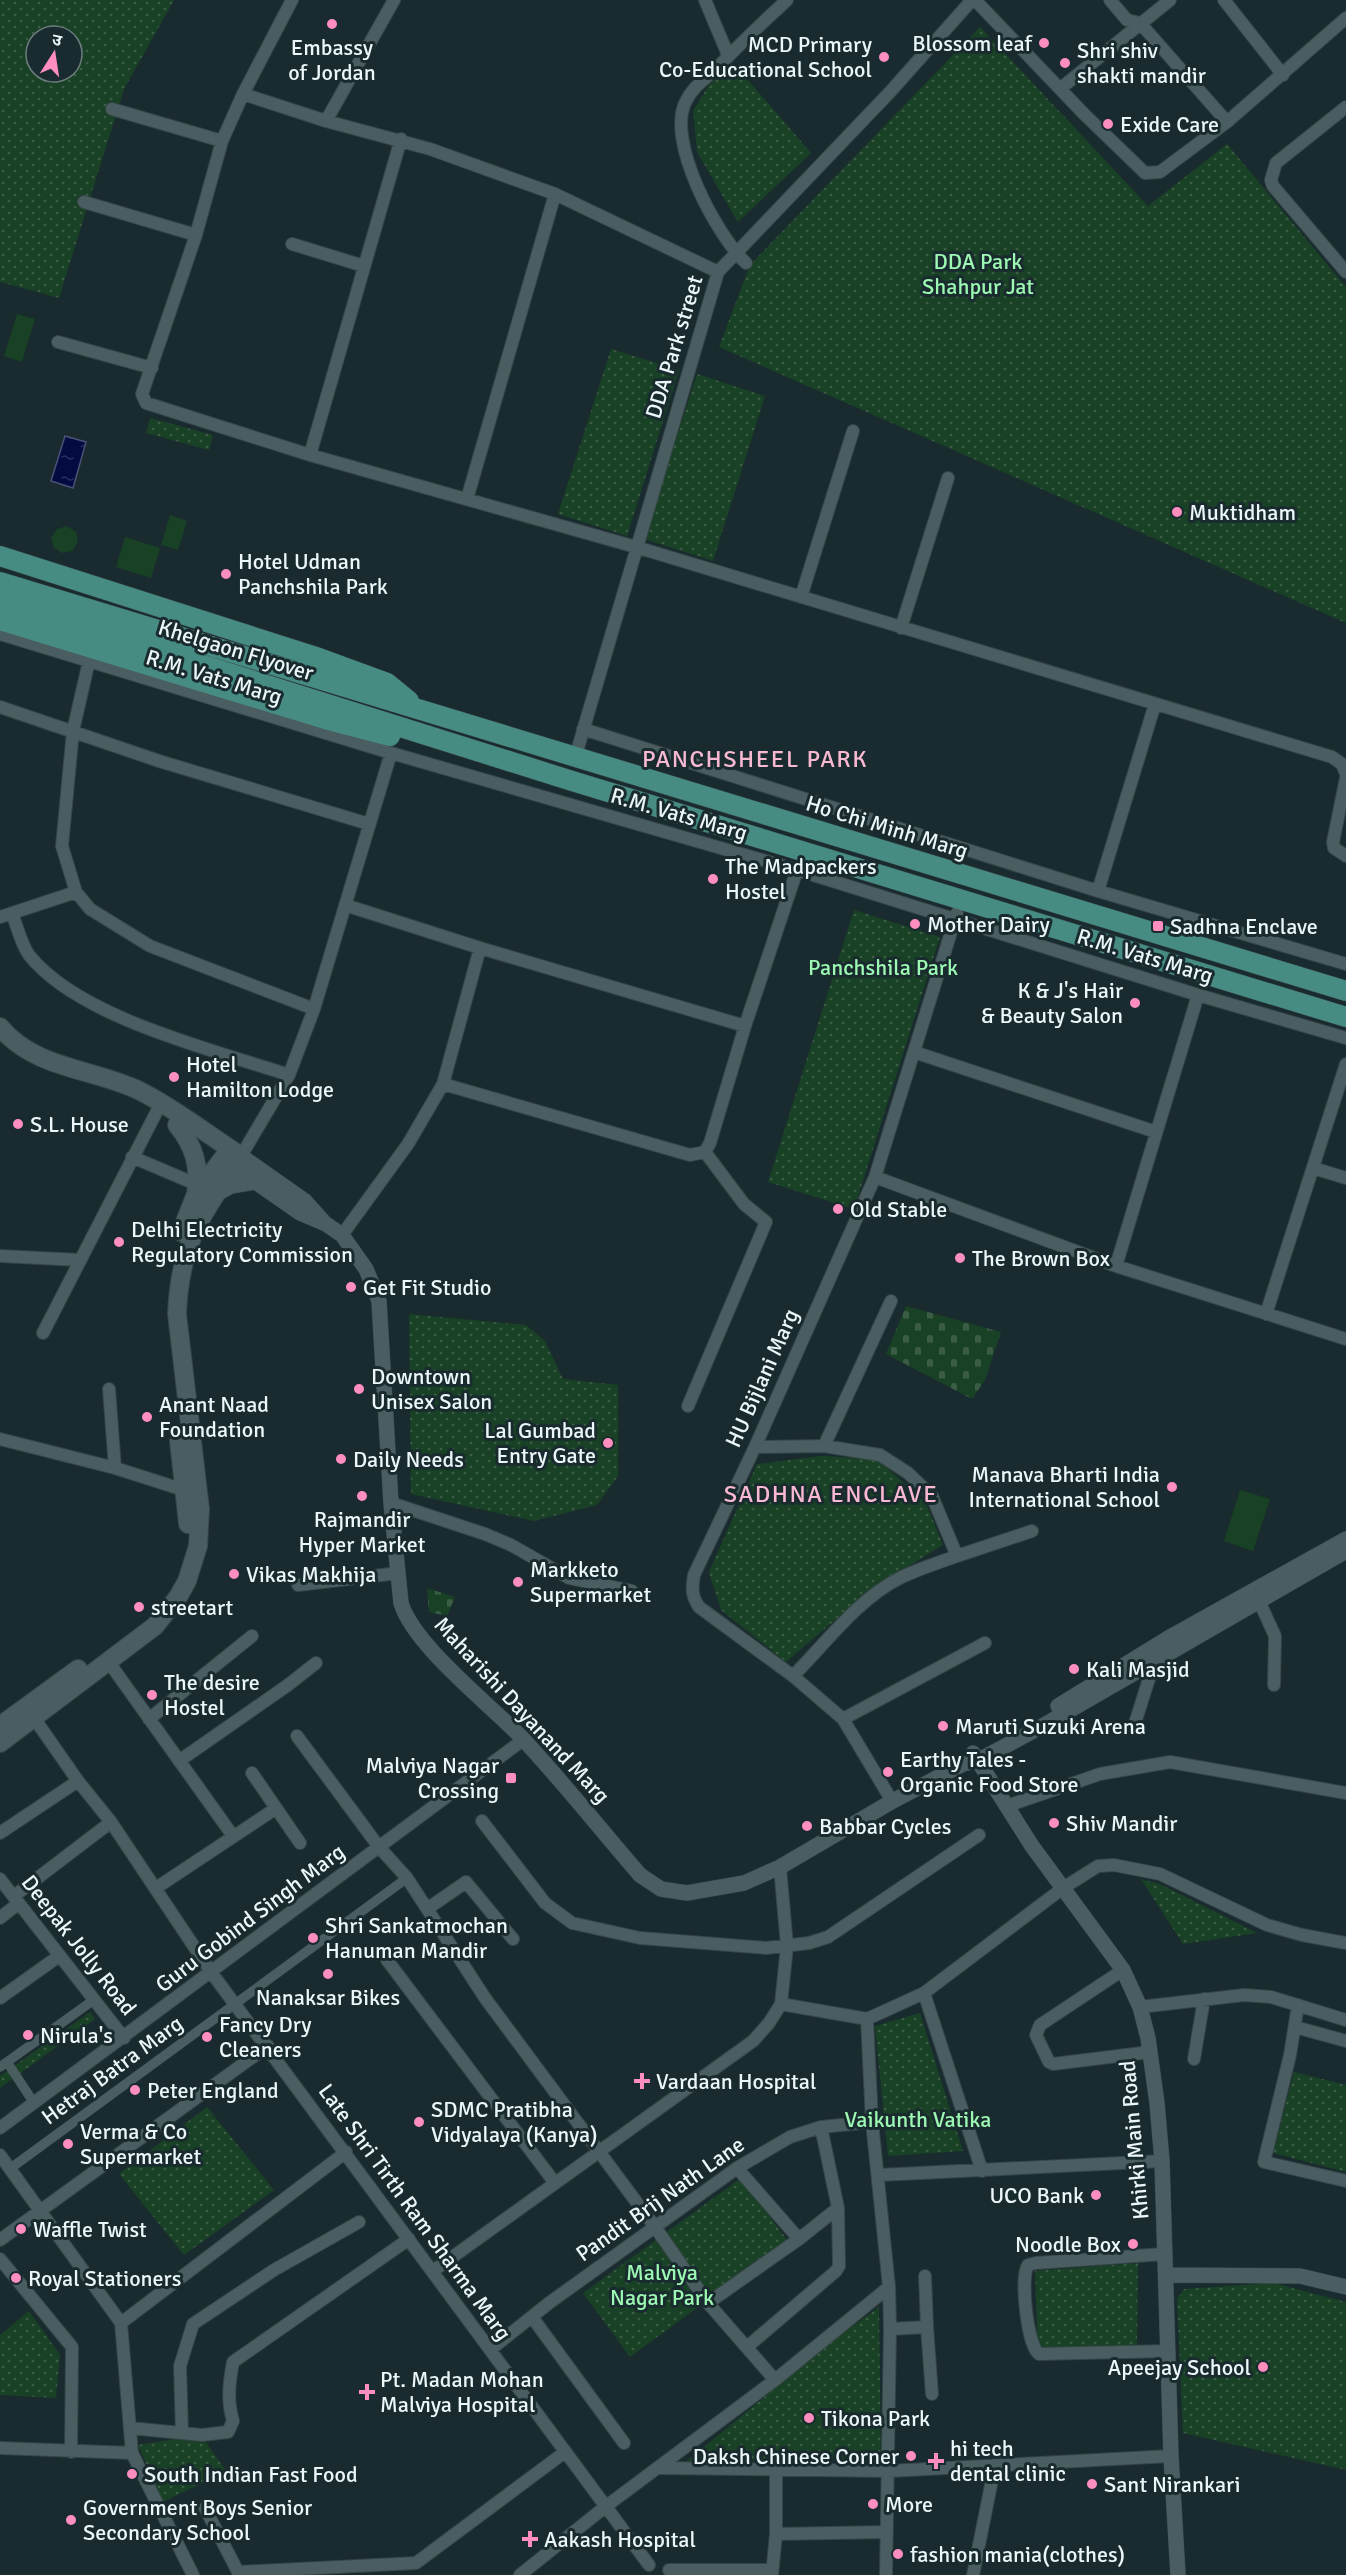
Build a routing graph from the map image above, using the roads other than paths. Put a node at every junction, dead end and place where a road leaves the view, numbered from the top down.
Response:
1 (292, 0) edge
2 (394, 0) edge
3 (705, 0) edge
4 (787, 0) edge
5 (974, 0) edge
6 (1110, 0) edge
7 (1170, 0) edge
8 (1224, 0) edge
9 (1346, 18) edge
10 (1140, 23) junction
11 (728, 55) junction
12 (1283, 75) junction
13 (1061, 88) junction
14 (243, 94) junction
15 (1346, 107) edge
16 (112, 109) dead end
17 (326, 121) junction
18 (1227, 122) junction
19 (401, 139) junction
20 (222, 141) junction
21 (555, 195) junction
22 (84, 202) dead end
23 (196, 235) junction
24 (292, 244) dead end
25 (736, 254) junction
26 (746, 263) dead end
27 (364, 266) junction
28 (718, 272) junction
29 (1346, 272) edge
30 (58, 342) dead end
31 (152, 368) junction
32 (853, 431) dead end
33 (310, 455) junction
34 (948, 478) dead end
35 (467, 500) junction
36 (636, 547) junction
37 (0, 556) edge
38 (0, 582) edge
39 (801, 597) junction
40 (0, 601) edge
41 (0, 620) edge
42 (901, 627) junction
43 (0, 634) edge
44 (89, 660) junction
45 (1155, 704) junction
46 (416, 706) junction
47 (0, 707) edge
48 (583, 729) junction
49 (73, 731) junction
50 (457, 745) junction
51 (391, 753) junction
52 (575, 758) junction
53 (1346, 776) edge
54 (369, 824) junction
55 (1346, 856) edge
56 (797, 870) junction
57 (1098, 891) junction
58 (76, 892) junction
59 (961, 900) junction
60 (345, 905) junction
61 (6, 915) edge
62 (955, 920) junction
63 (480, 948) junction
64 (1346, 964) edge
65 (1346, 992) edge
66 (1198, 995) junction
67 (314, 1009) junction
68 (1346, 1017) edge
69 (745, 1026) junction
70 (0, 1028) edge
71 (1346, 1038) edge
72 (0, 1041) edge
73 (914, 1052) junction
74 (1346, 1064) edge
75 (289, 1075) junction
76 (443, 1084) junction
77 (157, 1111) junction
78 (177, 1125) junction
79 (1156, 1132) junction
80 (705, 1152) junction
81 (132, 1157) junction
82 (232, 1158) junction
83 (1313, 1168) junction
84 (875, 1177) junction
85 (1346, 1178) edge
86 (255, 1182) junction
87 (203, 1192) junction
88 (326, 1224) junction
89 (342, 1235) junction
90 (0, 1256) edge
91 (80, 1260) junction
92 (1116, 1266) junction
93 (891, 1301) dead end
94 (1266, 1314) junction
95 (43, 1333) dead end
96 (1346, 1339) edge
97 (109, 1389) dead end
98 (688, 1406) dead end
99 (0, 1439) edge
100 (824, 1446) junction
101 (755, 1447) junction
102 (115, 1468) junction
103 (184, 1490) junction
104 (391, 1503) junction
105 (1032, 1531) dead end
106 (1346, 1539) edge
107 (1346, 1551) edge
108 (957, 1556) junction
109 (399, 1573) junction
110 (298, 1585) dead end
111 (632, 1591) dead end
112 (1259, 1601) junction
113 (252, 1636) dead end
114 (985, 1642) dead end
115 (108, 1661) junction
116 (316, 1663) dead end
117 (1154, 1663) junction
118 (793, 1676) junction
119 (1274, 1685) dead end
120 (34, 1718) junction
121 (149, 1719) junction
122 (843, 1719) junction
123 (1135, 1724) dead end
124 (0, 1726) edge
125 (297, 1736) dead end
126 (523, 1740) junction
127 (0, 1743) edge
128 (971, 1759) junction
129 (179, 1761) junction
130 (252, 1773) dead end
131 (78, 1780) junction
132 (1346, 1793) edge
133 (892, 1801) junction
134 (1007, 1806) junction
135 (275, 1809) junction
136 (482, 1821) dead end
137 (111, 1822) junction
138 (0, 1833) edge
139 (979, 1835) dead end
140 (233, 1836) junction
141 (300, 1843) dead end
142 (379, 1847) junction
143 (780, 1867) junction
144 (407, 1878) junction
145 (0, 1879) edge
146 (156, 1888) junction
147 (1063, 1888) junction
148 (17, 1900) junction
149 (427, 1909) junction
150 (0, 1917) edge
151 (513, 1939) dead end
152 (1346, 1943) edge
153 (787, 1946) junction
154 (59, 1956) junction
155 (387, 1960) dead end
156 (1123, 1970) junction
157 (211, 1972) junction
158 (924, 1993) junction
159 (0, 1998) edge
160 (95, 1999) junction
161 (1204, 1999) junction
162 (781, 2004) junction
163 (237, 2005) junction
164 (1298, 2005) junction
165 (1140, 2007) junction
166 (867, 2019) junction
167 (1346, 2020) edge
168 (1295, 2027) junction
169 (124, 2038) junction
170 (1346, 2041) edge
171 (268, 2046) junction
172 (1150, 2052) junction
173 (1194, 2059) dead end
174 (4, 2065) edge
175 (34, 2103) junction
176 (872, 2122) junction
177 (821, 2127) junction
178 (0, 2128) edge
179 (598, 2151) junction
180 (346, 2152) junction
181 (0, 2156) edge
182 (1162, 2161) junction
183 (11, 2168) junction
184 (737, 2168) junction
185 (982, 2171) junction
186 (879, 2175) junction
187 (1346, 2181) edge
188 (555, 2183) junction
189 (838, 2208) junction
190 (40, 2209) junction
191 (360, 2222) dead end
192 (655, 2227) junction
193 (409, 2239) junction
194 (799, 2239) junction
195 (0, 2240) edge
196 (1164, 2254) junction
197 (0, 2259) edge
198 (433, 2271) junction
199 (1166, 2275) junction
200 (924, 2276) dead end
201 (889, 2287) junction
202 (1346, 2287) edge
203 (708, 2303) junction
204 (532, 2317) junction
205 (122, 2323) junction
206 (927, 2327) junction
207 (890, 2330) junction
208 (747, 2347) junction
209 (490, 2350) junction
210 (1168, 2351) junction
211 (775, 2380) junction
212 (932, 2394) dead end
213 (130, 2428) junction
214 (182, 2433) junction
215 (624, 2443) dead end
216 (0, 2448) edge
217 (71, 2452) junction
218 (565, 2452) junction
219 (132, 2453) junction
220 (1171, 2456) junction
221 (994, 2465) junction
222 (660, 2468) junction
223 (776, 2471) junction
224 (889, 2471) junction
225 (605, 2507) junction
226 (205, 2508) dead end
227 (887, 2532) junction
228 (776, 2534) junction
229 (649, 2565) dead end
230 (669, 2570) dead end
231 (772, 2573) edge
232 (193, 2575) edge
233 (520, 2575) edge
234 (886, 2575) edge
235 (973, 2575) edge
236 (1178, 2575) edge

1 - 14 street
2 - 17 street
3 - 11 street
4 - 11 street
5 - 13 street, DDA Park street
5 - 25 street, DDA Park street
6 - 10 street
7 - 10 street
8 - 12 street
9 - 12 street, DDA Park street
10 - 13 street
10 - 18 street
11 - 25 street
12 - 18 street, DDA Park street
13 - 18 street, DDA Park street
14 - 17 street
14 - 20 street
15 - 29 street
16 - 20 street
17 - 19 street
19 - 21 street
19 - 27 street
20 - 23 street
21 - 28 street
21 - 35 street
22 - 23 street
23 - 31 street
24 - 27 street
25 - 26 street
25 - 28 street, DDA Park street
27 - 33 street
28 - 36 street, DDA Park street
30 - 31 street
31 - 33 street
32 - 39 street
33 - 35 street
34 - 42 street
35 - 36 street
36 - 39 street
36 - 48 street, DDA Park street
37 - 46 main road
38 - 46 main road, Khelgaon Flyover
39 - 42 street
40 - 50 main road, Khelgaon Flyover
41 - 50 main road
42 - 45 street
43 - 44 street, R.M. Vats Marg
44 - 49 street
44 - 51 street, R.M. Vats Marg
45 - 53 street
45 - 57 street
46 - 52 main road, Ho Chi Minh Marg
47 - 49 street
48 - 52 street, DDA Park street
48 - 57 street
49 - 54 street
49 - 58 street
50 - 59 main road
51 - 54 street
51 - 56 street, R.M. Vats Marg
52 - 65 main road, Ho Chi Minh Marg
53 - 55 street
54 - 60 street
56 - 62 street, R.M. Vats Marg
56 - 69 street
57 - 64 street
58 - 61 street
58 - 67 street
59 - 62 street, HU Bijlani Marg
59 - 68 main road
60 - 63 street
60 - 67 street
61 - 75 street
62 - 66 street, R.M. Vats Marg
62 - 73 street, HU Bijlani Marg
63 - 69 street
63 - 76 street
66 - 71 street, R.M. Vats Marg
66 - 79 street
67 - 75 street
69 - 80 street
70 - 82 main road, Maharishi Dayanand Marg
72 - 77 main road, Maharishi Dayanand Marg
73 - 79 street
73 - 84 street, HU Bijlani Marg
74 - 83 street
75 - 82 street
76 - 80 street
76 - 89 street
77 - 78 main road, Maharishi Dayanand Marg
77 - 81 street
78 - 82 main road, Maharishi Dayanand Marg
78 - 87 main road
79 - 92 street
80 - 98 street
81 - 87 street
81 - 91 street
82 - 86 street, Maharishi Dayanand Marg
82 - 87 main road
82 - 88 street, Maharishi Dayanand Marg
83 - 85 street
83 - 94 street
84 - 92 street
84 - 101 street, HU Bijlani Marg
86 - 87 street
86 - 88 street, Maharishi Dayanand Marg
87 - 103 main road
87 - 115 main road
88 - 89 street, Maharishi Dayanand Marg
89 - 104 street, Maharishi Dayanand Marg
90 - 91 street
91 - 95 street
92 - 94 street
93 - 100 street
94 - 96 street
97 - 102 street
99 - 102 street
100 - 101 street
100 - 108 street
101 - 118 street, HU Bijlani Marg
102 - 103 street
103 - 124 main road
104 - 109 street, Maharishi Dayanand Marg
104 - 111 street
105 - 108 street
106 - 128 street, Maharishi Dayanand Marg
107 - 112 street, Maharishi Dayanand Marg
108 - 118 street
109 - 110 street
109 - 126 street, Maharishi Dayanand Marg
112 - 117 street, Maharishi Dayanand Marg
112 - 119 street
113 - 121 street
114 - 122 street
115 - 120 main road
115 - 121 street
116 - 129 street
117 - 123 street
117 - 128 street, Maharishi Dayanand Marg
118 - 122 street, HU Bijlani Marg
120 - 127 main road
120 - 131 street, Late Shri Tirth Ram Sharma Marg
121 - 129 street
122 - 133 street, HU Bijlani Marg
125 - 142 street
126 - 142 street, Guru Gobind Singh Marg
126 - 143 street, Maharishi Dayanand Marg
128 - 133 street, Maharishi Dayanand Marg
128 - 134 street, Khirki Main Road
129 - 140 street
130 - 135 street
131 - 137 street, Late Shri Tirth Ram Sharma Marg
131 - 138 street
132 - 134 street
133 - 143 street, Maharishi Dayanand Marg
134 - 147 street, Khirki Main Road
135 - 140 street
135 - 141 street
136 - 153 street
137 - 146 street, Late Shri Tirth Ram Sharma Marg
137 - 148 street
139 - 153 street
140 - 146 street
142 - 144 street
142 - 157 street, Guru Gobind Singh Marg
143 - 153 street
144 - 149 street
144 - 163 street, Hetraj Batra Marg
145 - 148 street, Deepak Jolly Road
146 - 157 street, Late Shri Tirth Ram Sharma Marg
147 - 152 street
147 - 156 street, Khirki Main Road
147 - 158 street
148 - 150 street
148 - 154 street, Deepak Jolly Road
149 - 151 street
149 - 179 street
153 - 162 street
154 - 159 street
154 - 160 street, Deepak Jolly Road
155 - 188 street
156 - 165 street, Khirki Main Road
156 - 172 street
157 - 163 street, Late Shri Tirth Ram Sharma Marg
157 - 169 street, Guru Gobind Singh Marg
158 - 166 street
158 - 185 street
160 - 169 street, Deepak Jolly Road
160 - 174 street
161 - 164 street
161 - 165 street
161 - 173 street
162 - 166 street
162 - 179 street
163 - 171 street, Late Shri Tirth Ram Sharma Marg
163 - 183 street, Hetraj Batra Marg
164 - 167 street
164 - 168 street
165 - 172 street, Khirki Main Road
166 - 176 street
168 - 170 street
168 - 187 street
169 - 175 street, Guru Gobind Singh Marg
171 - 180 street, Late Shri Tirth Ram Sharma Marg
171 - 190 street
172 - 182 street, Khirki Main Road
174 - 175 street
175 - 178 street, Guru Gobind Singh Marg
176 - 177 street, Pandit Brij Nath Lane
176 - 186 street
177 - 184 street, Pandit Brij Nath Lane
177 - 189 street
179 - 188 street
179 - 192 street
180 - 193 street, Late Shri Tirth Ram Sharma Marg
180 - 205 street
181 - 183 street
182 - 185 street
182 - 196 street, Khirki Main Road
183 - 190 street
184 - 192 street, Pandit Brij Nath Lane
184 - 194 street
185 - 186 street
186 - 201 street
188 - 198 street
189 - 194 street
189 - 208 street
190 - 195 street
190 - 205 street
191 - 214 street
192 - 203 street
192 - 204 street, Pandit Brij Nath Lane
193 - 198 street, Late Shri Tirth Ram Sharma Marg
193 - 214 street
194 - 203 street
196 - 199 street, Khirki Main Road
196 - 210 street
197 - 217 street
198 - 209 street, Late Shri Tirth Ram Sharma Marg
199 - 202 street
199 - 210 street, Khirki Main Road
200 - 206 street
201 - 207 street
201 - 211 street
203 - 208 street
204 - 209 street, Pandit Brij Nath Lane
204 - 215 street
205 - 213 street
206 - 207 street
206 - 212 street
207 - 224 street
208 - 211 street
209 - 218 street, Late Shri Tirth Ram Sharma Marg
210 - 220 street, Khirki Main Road
211 - 222 street
213 - 214 street
213 - 219 street
216 - 217 street
217 - 219 street
218 - 225 street, Late Shri Tirth Ram Sharma Marg
218 - 226 street
219 - 232 street
220 - 221 street
220 - 236 street, Khirki Main Road
221 - 224 street
221 - 235 street
222 - 223 street
222 - 225 street
223 - 224 street
223 - 228 street
224 - 227 street
225 - 229 street, Late Shri Tirth Ram Sharma Marg
225 - 233 street
227 - 228 street
227 - 234 street
228 - 231 street
230 - 231 street

